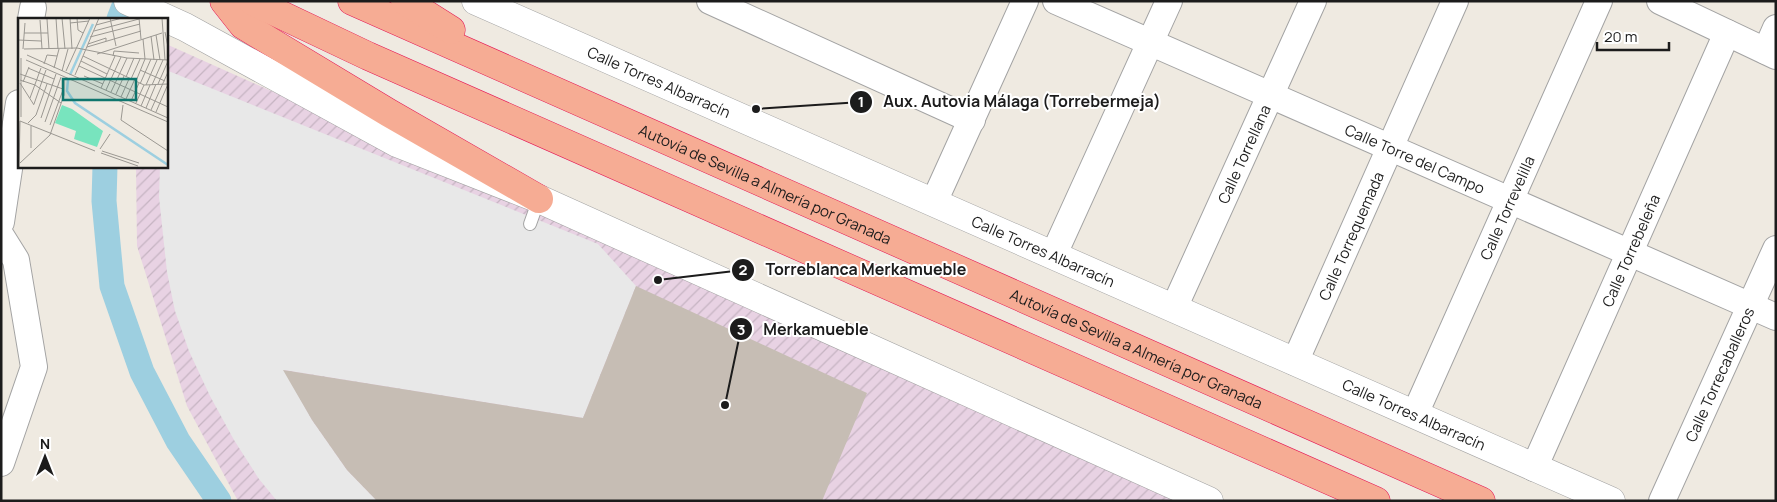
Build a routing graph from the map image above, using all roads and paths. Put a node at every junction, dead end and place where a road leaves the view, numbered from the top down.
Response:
1 (128, 1) edge
2 (224, 1) edge
3 (252, 1) edge
4 (352, 1) edge
5 (405, 1) edge
6 (476, 1) edge
7 (710, 1) edge
8 (1025, 1) edge
9 (1056, 1) edge
10 (1169, 1) edge
11 (1313, 1) edge
12 (1455, 1) edge
13 (1598, 1) edge
14 (1660, 1) edge
15 (165, 18) edge
16 (168, 19) edge
17 (1727, 34) junction
18 (1150, 43) junction
19 (1772, 45) edge
20 (544, 86) junction
21 (1271, 96) junction
22 (18, 110) edge
23 (972, 120) junction
24 (1390, 148) junction
25 (934, 202) junction
26 (1509, 202) junction
27 (534, 211) junction
28 (1, 222) edge
29 (1, 236) edge
30 (1776, 249) edge
31 (1630, 253) junction
32 (1054, 254) junction
33 (1750, 306) junction
34 (1174, 308) junction
35 (1776, 317) edge
36 (1295, 362) junction
37 (1415, 414) junction
38 (1, 463) edge
39 (1534, 468) junction
40 (1209, 501) edge
41 (1376, 501) edge
42 (1481, 501) edge
43 (1611, 501) edge
44 (1662, 501) edge

1 - 15 street
2 - 27 highway
3 - 41 highway
4 - 20 highway, Autovía de Sevilla a Almería por Granada
5 - 20 highway
6 - 25 street, Calle Torres Albarracín
7 - 23 street
8 - 23 street
9 - 18 street, Calle Torre del Campo
10 - 18 street
11 - 21 street, Calle Torrellana
12 - 24 street, Calle Torrequemada
13 - 26 street, Calle Torrevelilla
14 - 17 street
16 - 27 street
17 - 19 street
17 - 31 street, Calle Torrebeleña
18 - 21 street, Calle Torre del Campo
18 - 32 street
20 - 42 highway, Autovía de Sevilla a Almería por Granada
21 - 24 street, Calle Torre del Campo
21 - 34 street, Calle Torrellana
22 - 28 street
23 - 25 street
24 - 26 street, Calle Torre del Campo
24 - 36 street, Calle Torrequemada
25 - 32 street, Calle Torres Albarracín
26 - 31 street, Calle Torre del Campo
26 - 37 street, Calle Torrevelilla
27 - 40 street
29 - 38 street
30 - 33 street, Calle Torrecaballeros
31 - 33 street, Calle Torre del Campo
31 - 39 street, Calle Torrebeleña
32 - 34 street, Calle Torres Albarracín
33 - 35 street, Calle Torre del Campo
33 - 44 street, Calle Torrecaballeros
34 - 36 street, Calle Torres Albarracín
36 - 37 street, Calle Torres Albarracín
37 - 39 street, Calle Torres Albarracín
39 - 43 street, Calle Torres Albarracín

